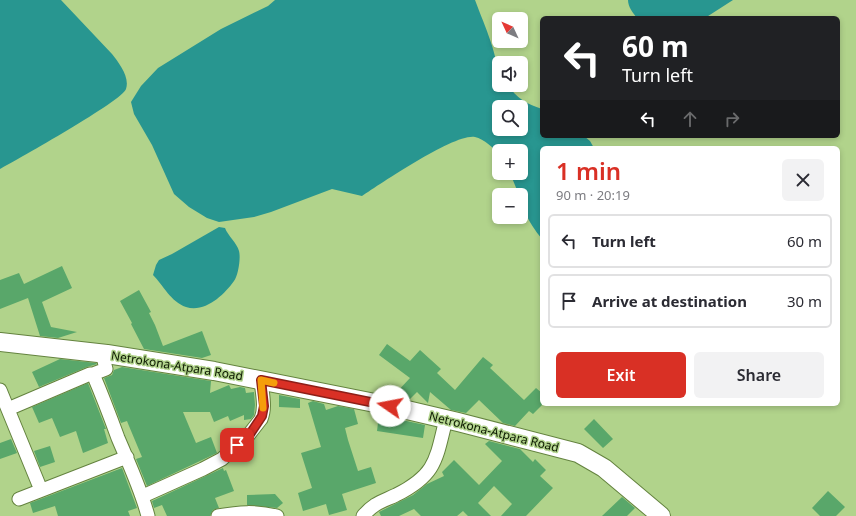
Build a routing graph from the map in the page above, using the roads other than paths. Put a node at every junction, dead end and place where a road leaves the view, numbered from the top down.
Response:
1 (0, 342) edge
2 (102, 353) junction
3 (92, 374) junction
4 (261, 380) junction
5 (0, 390) edge
6 (8, 409) junction
7 (446, 419) junction
8 (126, 457) junction
9 (41, 490) junction
10 (143, 496) junction
11 (19, 498) dead end
12 (148, 516) edge
13 (218, 516) edge
14 (277, 516) edge
15 (363, 516) edge
16 (661, 516) edge

1 - 2 street, Netrokona-Atpara Road
2 - 3 street
2 - 4 street, Netrokona-Atpara Road
3 - 6 street
3 - 8 street
4 - 7 street, Netrokona-Atpara Road
4 - 10 street
5 - 6 street
6 - 9 street
7 - 15 street
7 - 16 street, Netrokona-Atpara Road
8 - 9 street
8 - 10 street
9 - 11 street
10 - 12 street
13 - 14 street

